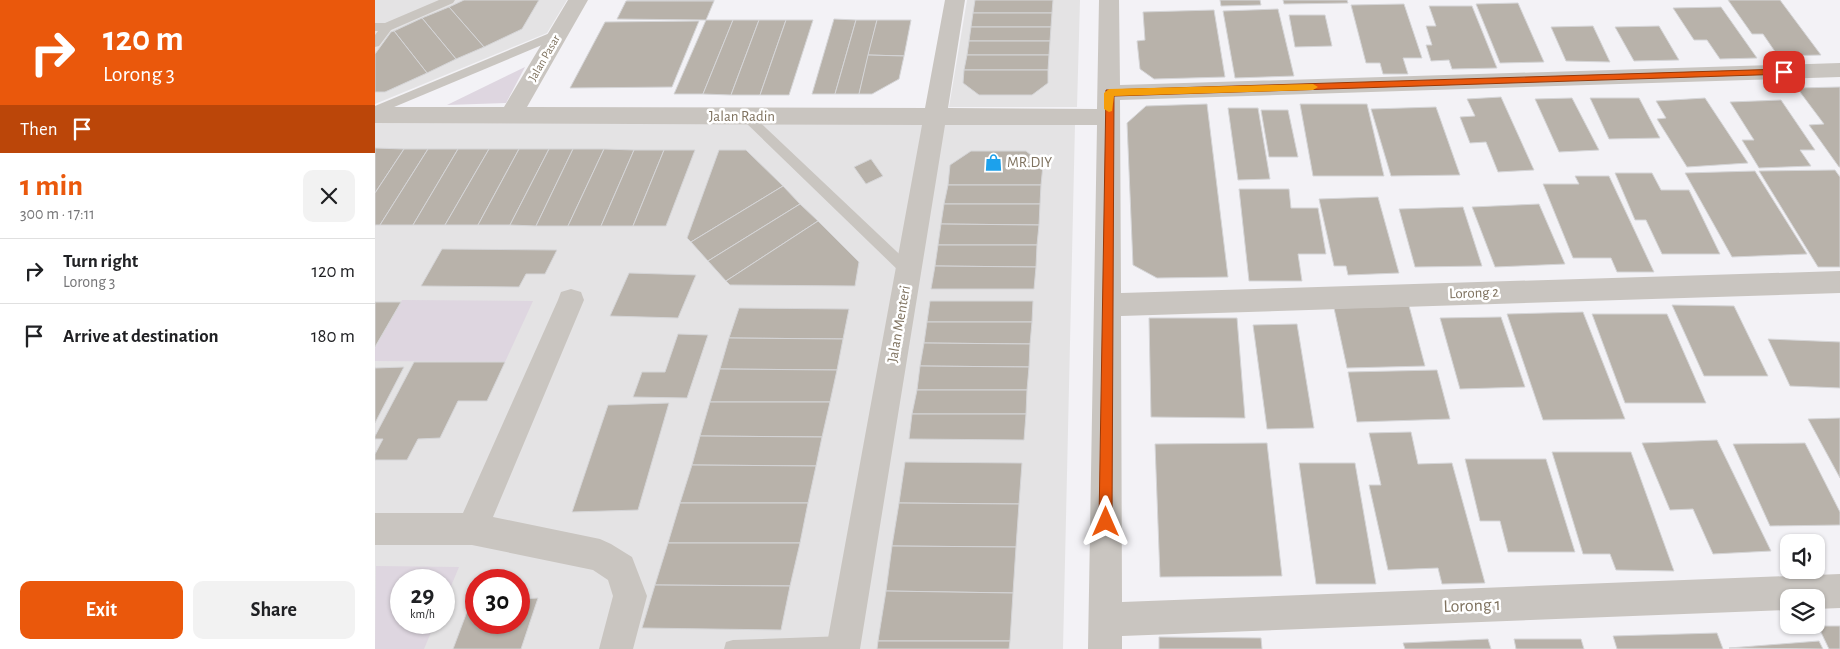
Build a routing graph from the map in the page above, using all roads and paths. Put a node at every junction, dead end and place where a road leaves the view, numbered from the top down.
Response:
1 (449, 0) edge
2 (578, 0) edge
3 (955, 0) edge
4 (1109, 0) edge
5 (381, 27) edge
6 (557, 34) junction
7 (375, 43) edge
8 (1840, 70) edge
9 (1109, 105) junction
10 (375, 111) edge
11 (375, 115) edge
12 (510, 116) junction
13 (746, 116) junction
14 (935, 117) junction
15 (908, 271) junction
16 (1840, 282) edge
17 (571, 300) dead end
18 (1107, 305) junction
19 (375, 529) edge
20 (472, 530) junction
21 (1840, 591) edge
22 (1105, 634) edge
23 (843, 647) edge
24 (616, 649) edge
25 (733, 649) edge

1 - 5 lane
2 - 6 street, Jalan Pasar
3 - 14 street, Jalan Menteri
4 - 9 street
5 - 7 lane
6 - 10 lane
6 - 12 street, Jalan Pasar
8 - 9 street, Jalan Radin
9 - 14 street, Jalan Radin
9 - 18 street
11 - 12 street, Jalan Radin
12 - 13 street, Jalan Radin
13 - 14 street, Jalan Radin
13 - 15 lane
14 - 15 street, Jalan Menteri
15 - 23 street, Jalan Menteri
16 - 18 street, Lorong 2
17 - 20 street
18 - 22 street
19 - 20 street
20 - 24 street
21 - 22 street, Lorong 1
23 - 25 lane

